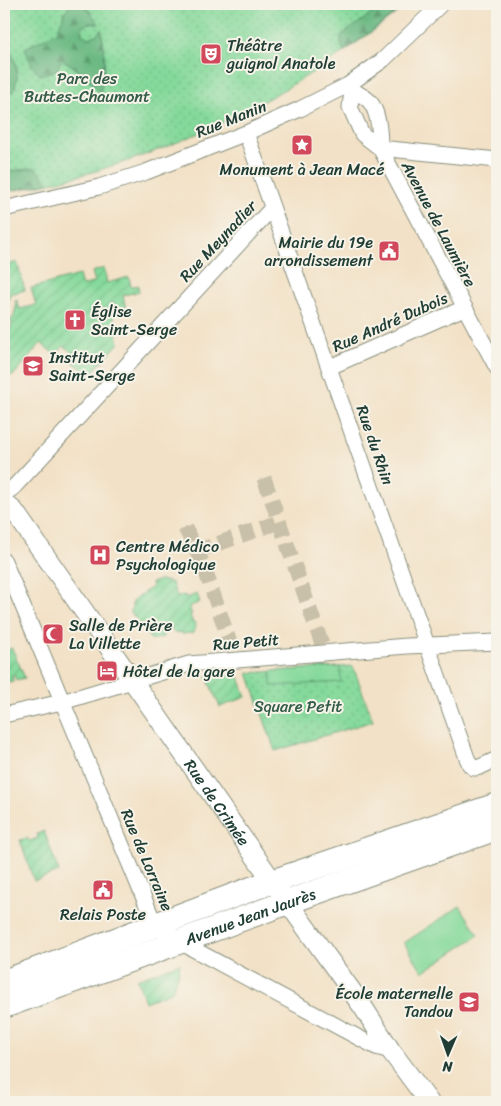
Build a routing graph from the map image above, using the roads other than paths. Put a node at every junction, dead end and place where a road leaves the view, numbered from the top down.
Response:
1 (441, 4) edge
2 (350, 88) junction
3 (246, 133) junction
4 (380, 148) junction
5 (497, 160) edge
6 (272, 208) junction
7 (4, 209) edge
8 (464, 308) junction
9 (330, 367) junction
10 (497, 368) edge
11 (4, 494) edge
12 (4, 502) edge
13 (4, 560) edge
14 (497, 642) edge
15 (427, 646) junction
16 (135, 681) junction
17 (62, 702) junction
18 (4, 715) edge
19 (497, 759) edge
20 (497, 805) edge
21 (497, 828) edge
22 (273, 882) junction
23 (288, 902) junction
24 (155, 925) junction
25 (180, 942) junction
26 (4, 982) edge
27 (4, 1006) edge
28 (391, 1051) junction
29 (429, 1102) edge

1 - 2 street, Rue Manin
2 - 3 street, Rue Manin
2 - 4 street, Avenue de Laumière
3 - 6 street, Rue du Rhin
3 - 7 street, Rue Manin
4 - 5 street
4 - 8 street, Avenue de Laumière
6 - 9 street, Rue du Rhin
6 - 11 street, Rue Meynadier
8 - 9 street, Rue André Dubois
8 - 10 street, Avenue de Laumière
9 - 15 street, Rue du Rhin
12 - 16 street, Rue de Crimée
13 - 17 street, Rue de Lorraine
14 - 15 street, Rue Petit
15 - 16 street, Rue Petit
15 - 19 street, Rue du Rhin
16 - 17 street, Rue Petit
16 - 22 street, Rue de Crimée
17 - 18 street, Rue Petit
17 - 24 street, Rue de Lorraine
20 - 22 main road, Avenue Jean Jaurès
21 - 23 main road, Avenue Jean Jaurès
22 - 23 street, Rue de Crimée
22 - 24 main road, Avenue Jean Jaurès
23 - 25 main road, Avenue Jean Jaurès
23 - 28 street, Rue de Crimée
24 - 25 street, Rue de Lorraine
24 - 26 main road, Avenue Jean Jaurès
25 - 27 main road, Avenue Jean Jaurès
25 - 28 street, Rue de Lorraine
28 - 29 street, Rue de Crimée

